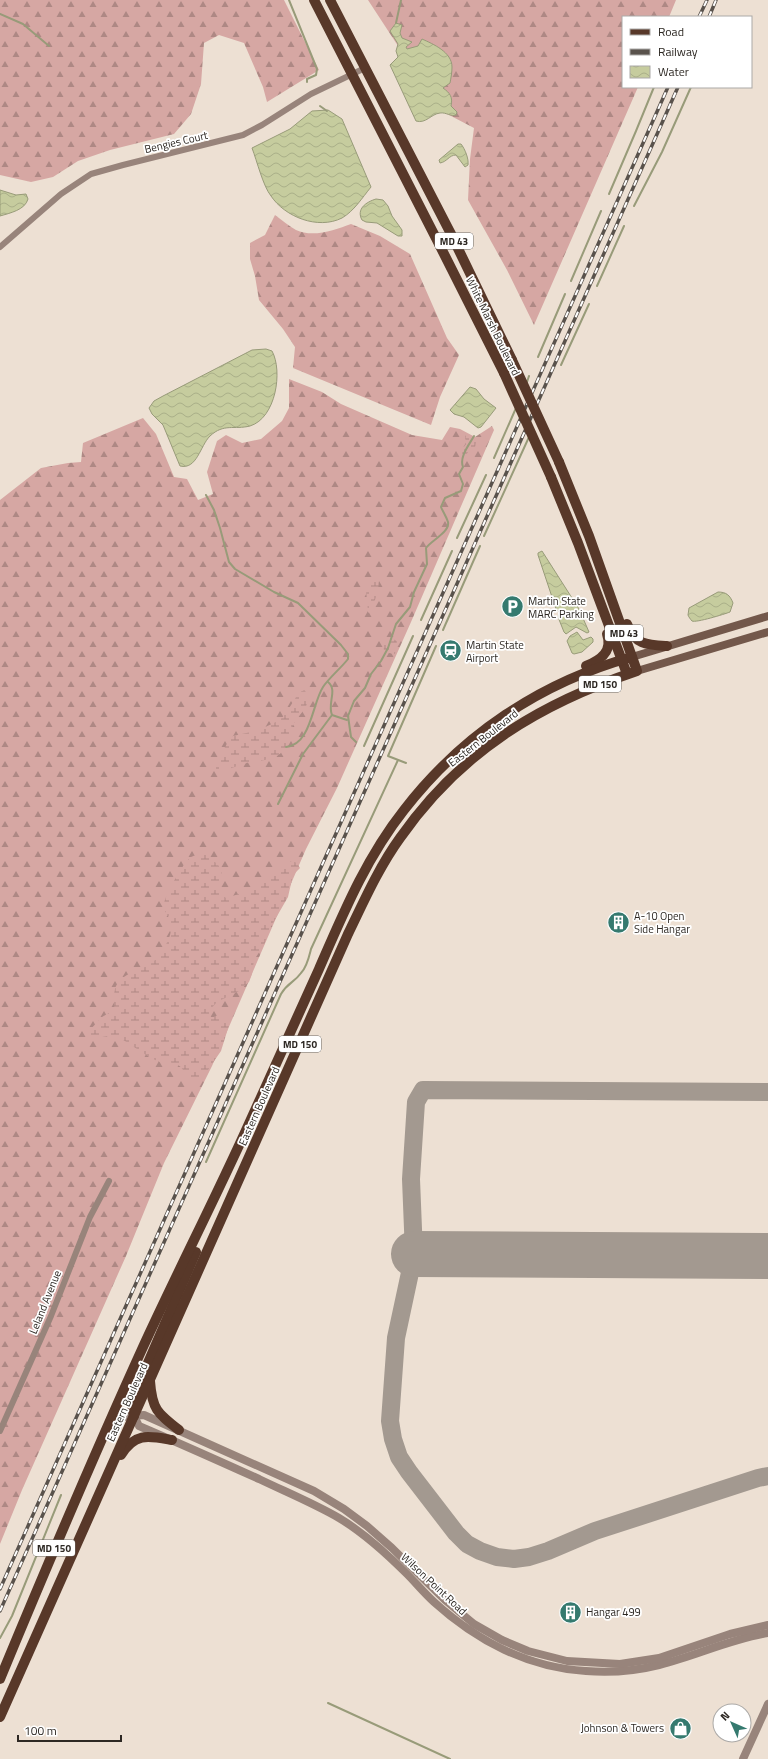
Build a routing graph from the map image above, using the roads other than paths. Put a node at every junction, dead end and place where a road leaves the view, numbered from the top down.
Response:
1 (314, 0) edge
2 (330, 0) edge
3 (365, 68) junction
4 (352, 74) junction
5 (0, 247) edge
6 (590, 575) junction
7 (611, 595) junction
8 (768, 616) edge
9 (768, 632) edge
10 (667, 646) junction
11 (632, 657) junction
12 (622, 660) junction
13 (637, 671) junction
14 (627, 674) junction
15 (570, 678) junction
16 (109, 1181) dead end
17 (213, 1203) junction
18 (150, 1380) junction
19 (134, 1416) junction
20 (112, 1418) junction
21 (179, 1430) junction
22 (0, 1431) edge
23 (172, 1440) junction
24 (101, 1490) junction
25 (314, 1491) junction
26 (322, 1496) junction
27 (309, 1502) junction
28 (318, 1506) junction
29 (768, 1625) edge
30 (768, 1633) edge
31 (0, 1679) edge
32 (768, 1704) edge
33 (0, 1717) edge
34 (743, 1759) edge

1 - 4 main road, White Marsh Boulevard / MD 43
2 - 3 main road, White Marsh Boulevard / MD 43
3 - 4 street, Bengies Court
3 - 7 main road, White Marsh Boulevard / MD 43, bridge
4 - 5 street, Bengies Court
4 - 6 main road, White Marsh Boulevard / MD 43, bridge
6 - 12 main road, White Marsh Boulevard / MD 43
6 - 15 main road
7 - 10 main road
7 - 11 main road, White Marsh Boulevard / MD 43
8 - 10 main road, Eastern Boulevard / MD 150
9 - 13 main road, Eastern Boulevard / MD 150
10 - 11 main road, Eastern Boulevard / MD 150
11 - 12 main road, Eastern Boulevard / MD 150
11 - 13 main road, White Marsh Boulevard / MD 43
12 - 14 main road, White Marsh Boulevard / MD 43
12 - 15 main road, Eastern Boulevard / MD 150
13 - 14 main road, Eastern Boulevard / MD 150
14 - 18 main road, Eastern Boulevard / MD 150
15 - 17 main road, Eastern Boulevard / MD 150
16 - 22 street, Leland Avenue
17 - 19 main road
17 - 20 main road, Eastern Boulevard / MD 150
18 - 19 main road, Eastern Boulevard / MD 150
18 - 21 main road
19 - 20 street, Wilson Point Road
19 - 21 street, Wilson Point Road
19 - 23 street, Wilson Point Road
19 - 24 main road, Eastern Boulevard / MD 150
20 - 31 main road, Eastern Boulevard / MD 150
21 - 25 street, Wilson Point Road
23 - 24 main road
23 - 27 street, Wilson Point Road
24 - 33 main road, Eastern Boulevard / MD 150
25 - 26 street, Wilson Point Road
25 - 27 street
26 - 28 street
26 - 29 street, Wilson Point Road
27 - 28 street, Wilson Point Road
28 - 30 street, Wilson Point Road
32 - 34 street

